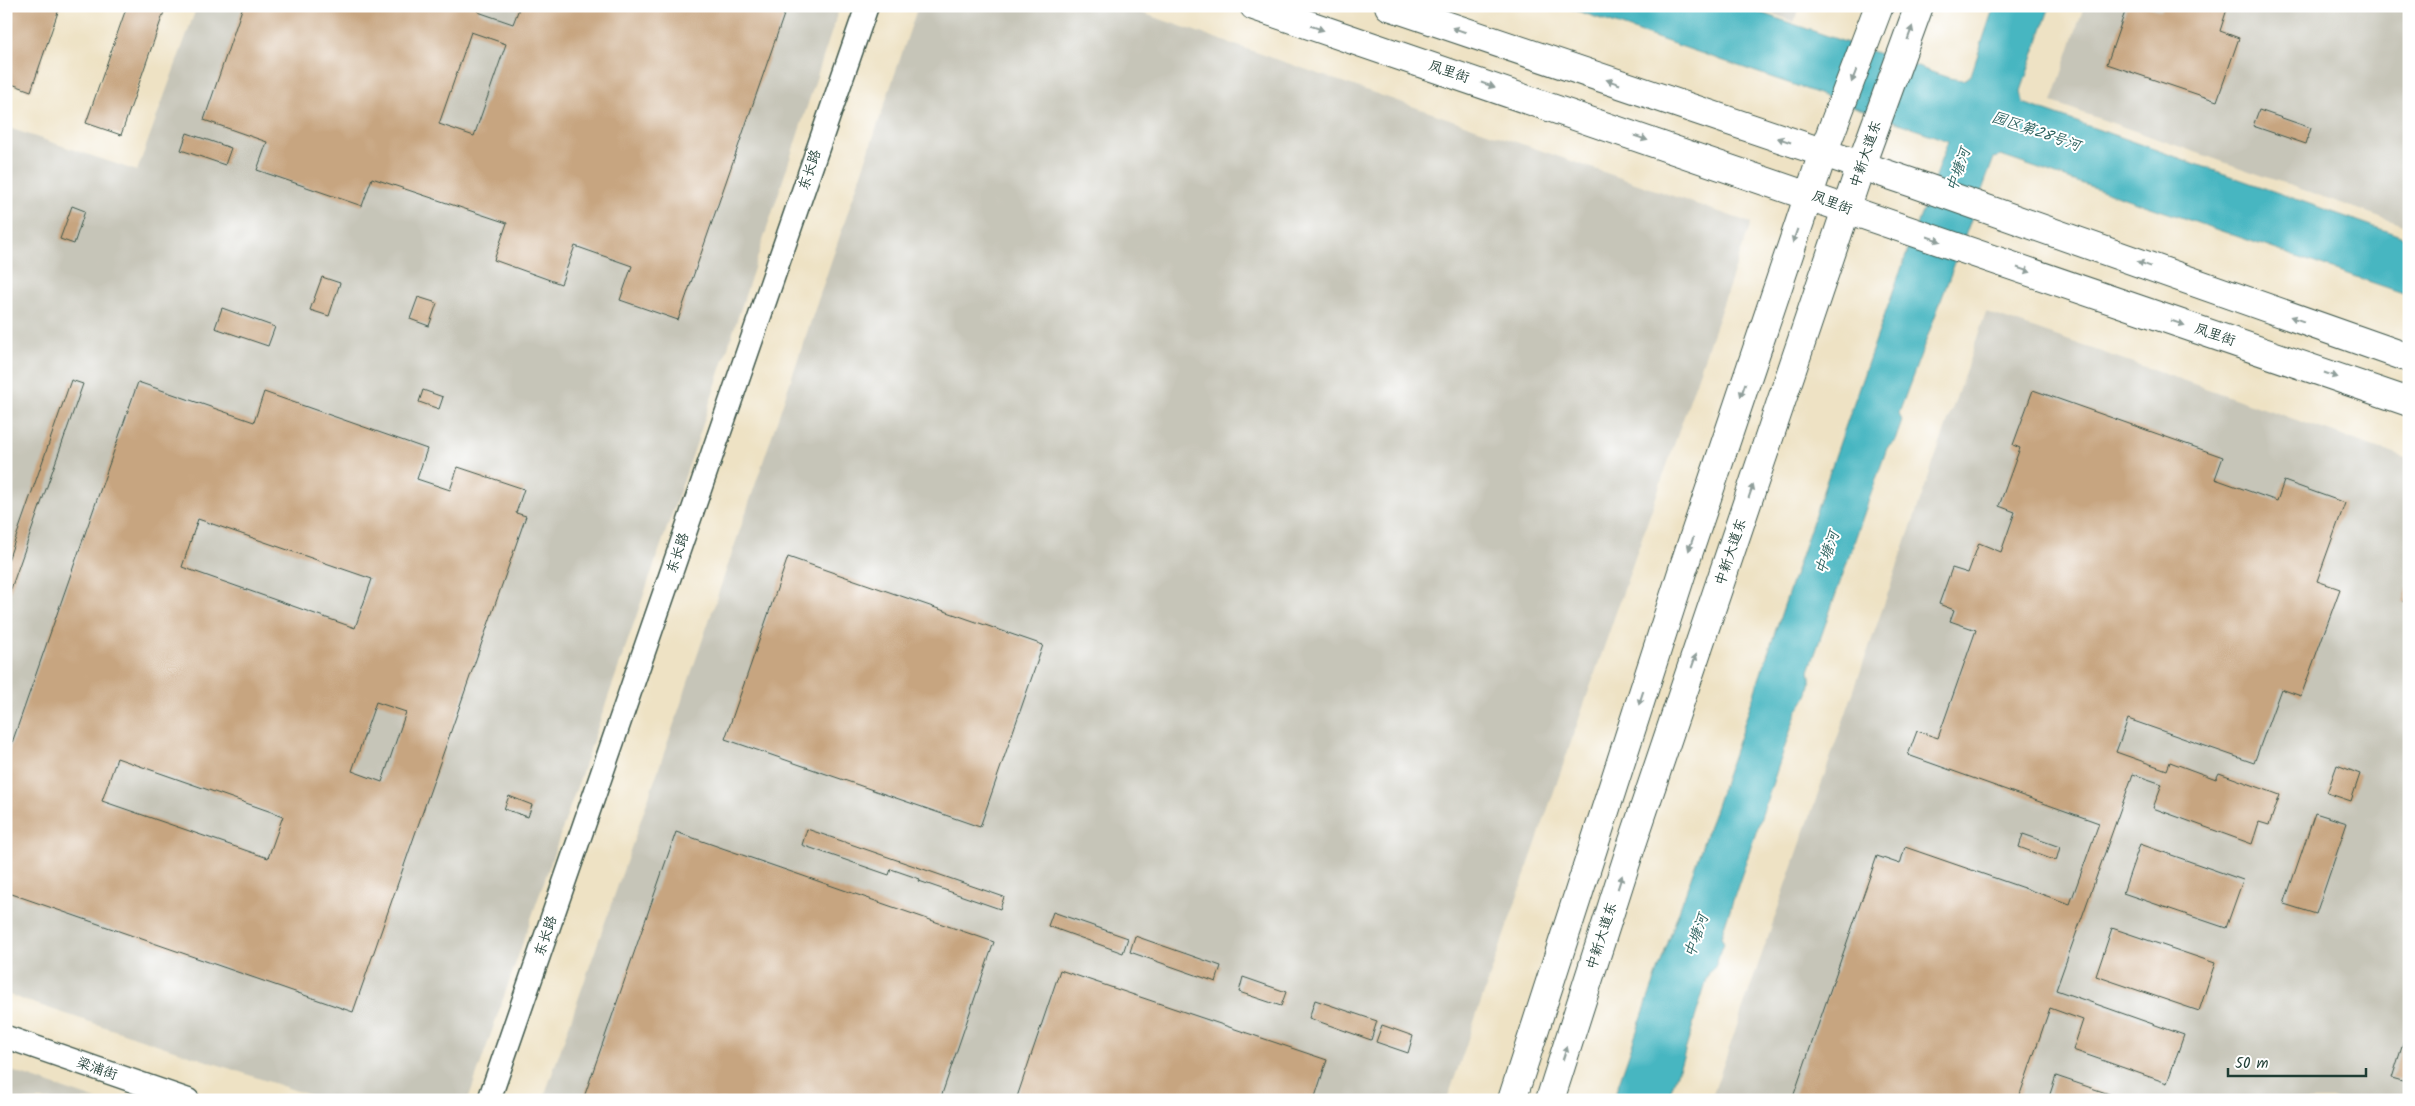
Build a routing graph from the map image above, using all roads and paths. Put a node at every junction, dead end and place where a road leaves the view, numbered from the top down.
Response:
1 (867, 6) edge
2 (1254, 6) edge
3 (1389, 6) edge
4 (1879, 6) edge
5 (1919, 6) edge
6 (1823, 153) junction
7 (1861, 165) junction
8 (1809, 195) junction
9 (1847, 210) junction
10 (2409, 358) edge
11 (2409, 402) edge
12 (6, 1037) edge
13 (188, 1100) edge
14 (489, 1100) edge
15 (1512, 1100) edge
16 (1550, 1100) edge

1 - 14 street, 东长路
2 -> 8 main road, 凤里街
6 -> 3 main road
4 -> 6 main road
7 -> 5 main road, 中新大道东
6 - 7 main road
6 - 8 main road
7 - 9 main road, 中新大道东
10 -> 7 main road
8 - 9 main road, 凤里街
8 -> 15 main road
9 -> 11 main road, 凤里街
16 -> 9 main road, 中新大道东
12 - 13 street, 梁浦街

